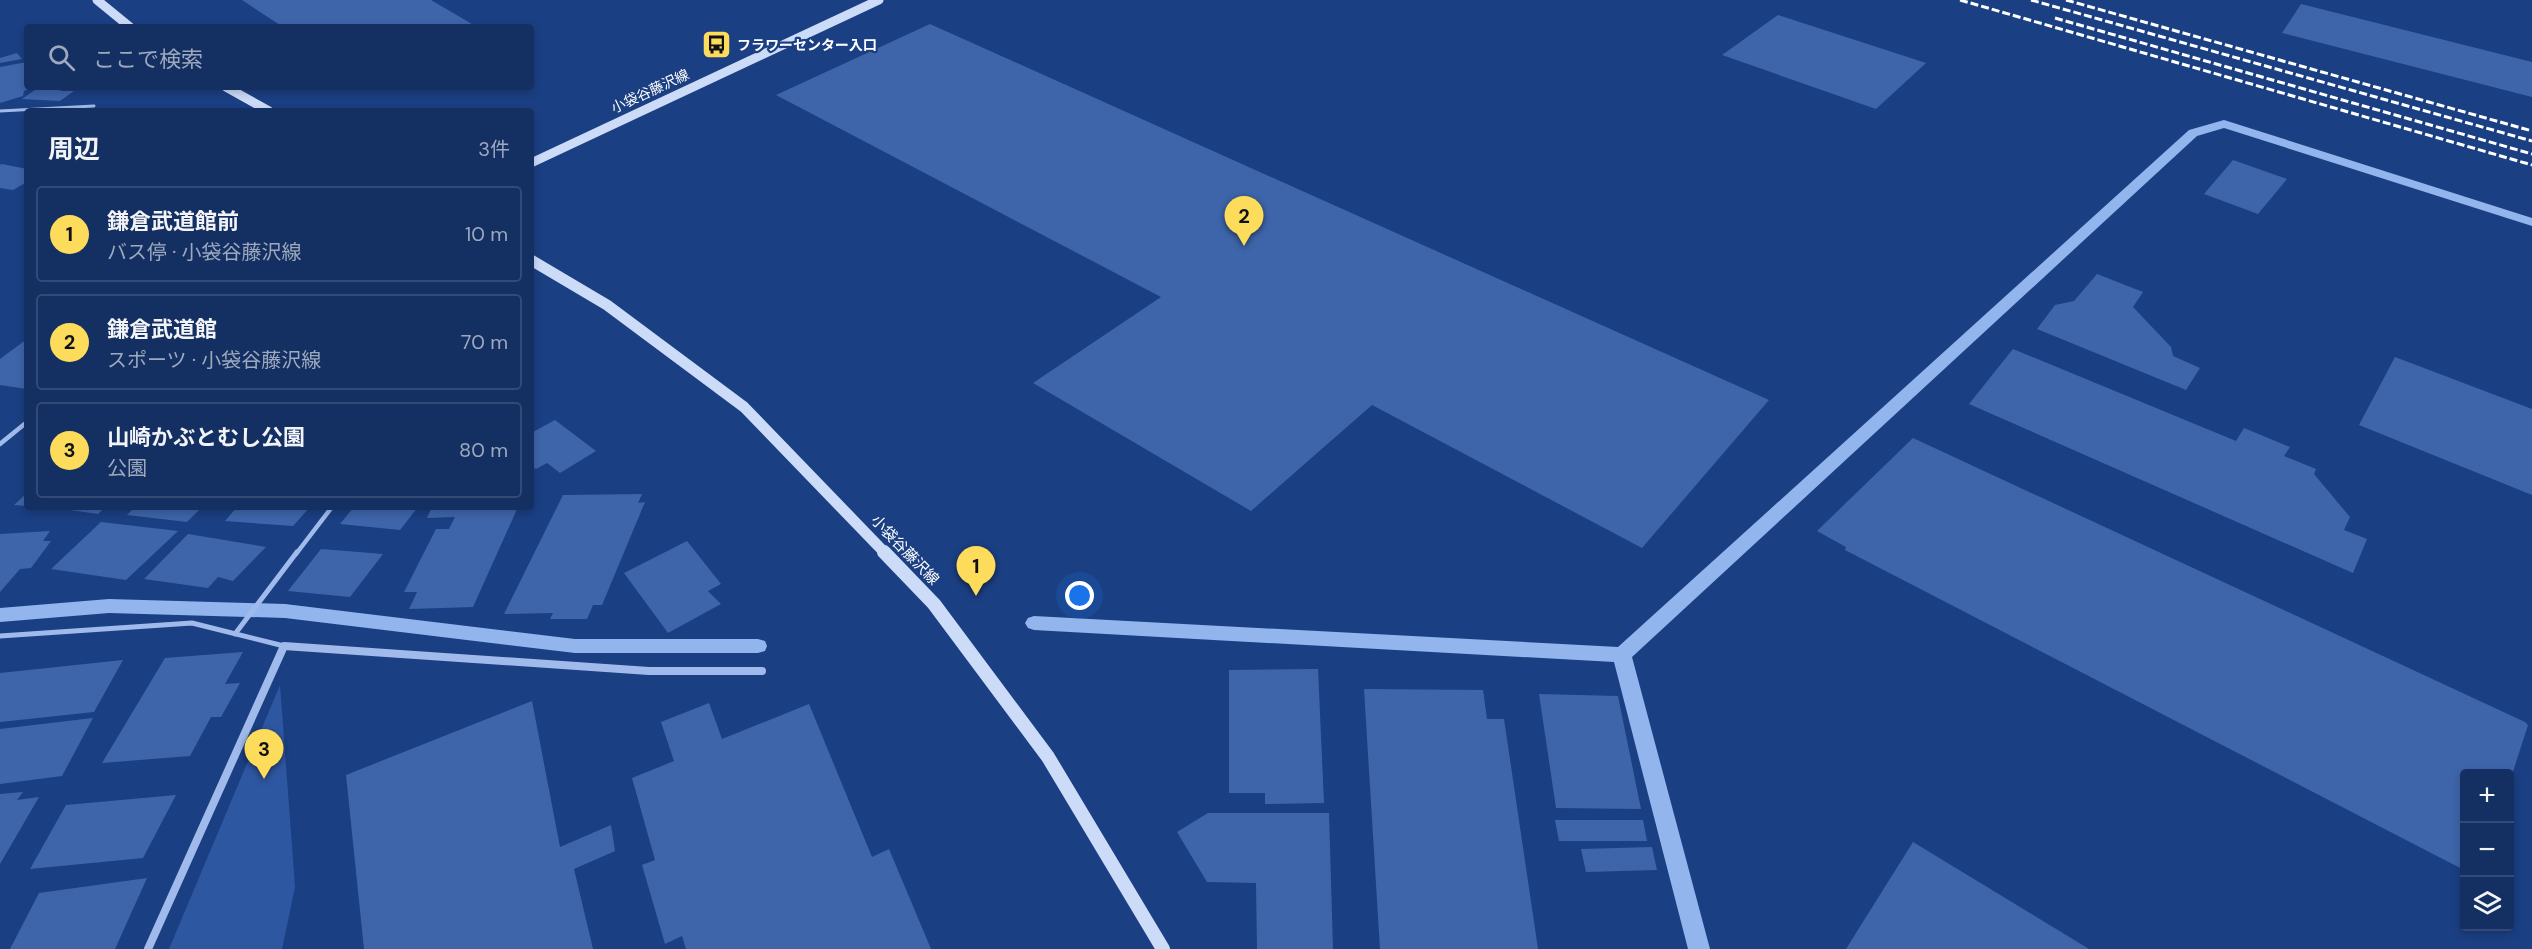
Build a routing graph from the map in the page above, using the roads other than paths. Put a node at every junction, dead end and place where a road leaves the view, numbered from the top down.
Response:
1 (97, 0) edge
2 (879, 0) edge
3 (126, 24) edge
4 (231, 90) edge
5 (94, 106) dead end
6 (56, 108) edge
7 (264, 108) edge
8 (24, 110) edge
9 (0, 111) edge
10 (534, 162) edge
11 (534, 262) edge
12 (24, 424) edge
13 (0, 444) edge
14 (330, 510) edge
15 (235, 634) junction
16 (0, 636) edge
17 (284, 646) junction
18 (762, 671) dead end
19 (148, 949) edge
20 (1162, 949) edge

1 - 3 main road
2 - 10 main road, 小袋谷藤沢線
4 - 7 main road
5 - 6 lane
8 - 9 lane
11 - 20 main road, 小袋谷藤沢線
12 - 13 lane
14 - 15 lane
15 - 16 lane
15 - 17 lane
17 - 18 street
17 - 19 street

